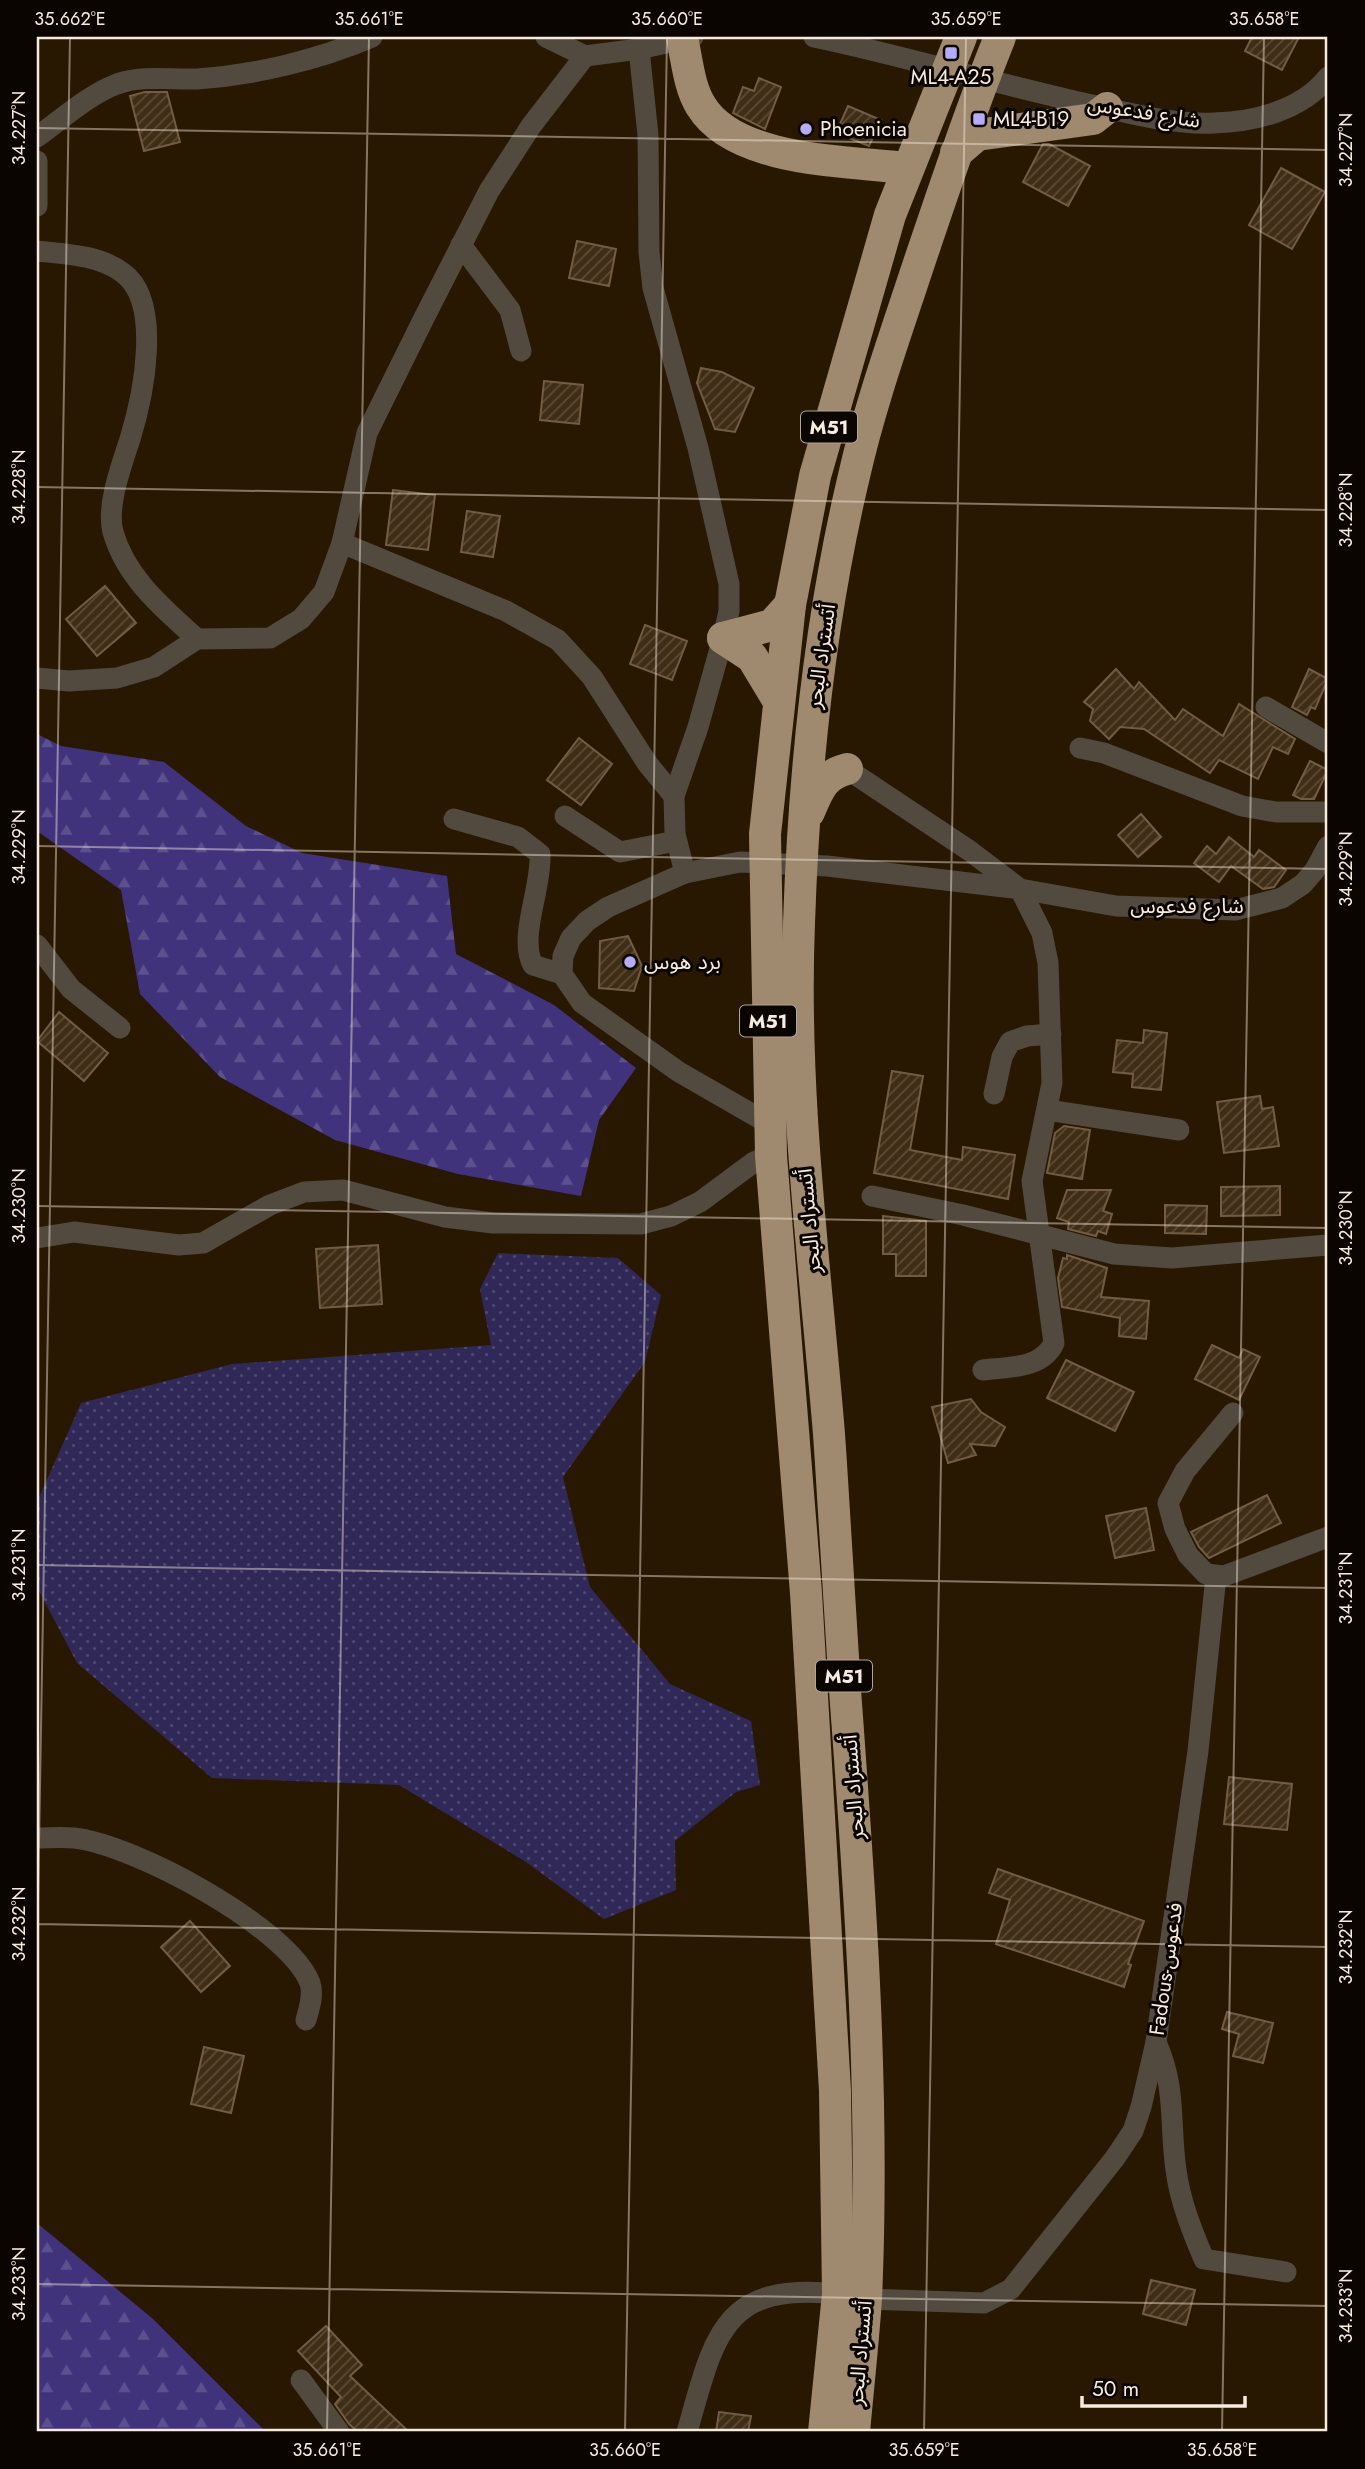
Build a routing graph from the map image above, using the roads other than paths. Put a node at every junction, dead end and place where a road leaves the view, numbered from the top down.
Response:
1 (372, 37) edge
2 (546, 37) edge
3 (687, 37) edge
4 (814, 37) edge
5 (961, 37) edge
6 (1000, 37) edge
7 (639, 49) junction
8 (585, 56) junction
9 (985, 74) junction
10 (1328, 77) edge
11 (1107, 108) junction
12 (1010, 130) junction
13 (37, 137) edge
14 (956, 153) junction
15 (37, 161) edge
16 (907, 168) junction
17 (37, 206) edge
18 (461, 245) junction
19 (37, 251) edge
20 (521, 351) dead end
21 (342, 543) junction
22 (790, 605) junction
23 (723, 638) junction
24 (197, 639) junction
25 (37, 678) edge
26 (778, 700) junction
27 (1266, 707) dead end
28 (810, 732) junction
29 (1328, 743) edge
30 (1080, 748) dead end
31 (847, 769) junction
32 (674, 796) junction
33 (1328, 812) edge
34 (565, 816) dead end
35 (454, 818) dead end
36 (805, 827) junction
37 (676, 841) junction
38 (1328, 846) edge
39 (685, 873) junction
40 (1020, 889) junction
41 (37, 945) edge
42 (562, 974) junction
43 (120, 1028) dead end
44 (1051, 1034) junction
45 (994, 1094) dead end
46 (1047, 1110) junction
47 (1179, 1130) dead end
48 (771, 1141) junction
49 (872, 1196) dead end
50 (1040, 1234) junction
51 (37, 1238) edge
52 (1328, 1245) edge
53 (983, 1370) dead end
54 (1233, 1413) dead end
55 (1328, 1537) edge
56 (1216, 1576) junction
57 (37, 1838) edge
58 (306, 2020) dead end
59 (1156, 2042) junction
60 (1286, 2272) dead end
61 (852, 2296) junction
62 (301, 2380) dead end
63 (340, 2432) edge
64 (687, 2432) edge
65 (824, 2432) edge
66 (854, 2432) edge

1 - 13 street
2 - 8 street
3 - 7 street
3 - 16 highway
4 - 11 street, شارع فدعوس
5 - 16 highway, أتستراد البحر / M51
6 - 9 highway, أتستراد البحر / M51
7 - 8 street
7 - 23 street
8 - 18 street
9 - 12 highway
9 - 14 highway, أتستراد البحر / M51
10 - 11 street, شارع فدعوس
11 - 12 highway
12 - 14 highway
14 - 28 highway, أتستراد البحر / M51
15 - 17 street
16 - 22 highway, أتستراد البحر / M51
18 - 20 street
18 - 21 street
19 - 24 street
21 - 24 street
21 - 32 street
22 - 23 highway
22 - 26 highway, أتستراد البحر / M51
23 - 26 highway
23 - 32 street
24 - 25 street
26 - 48 highway, أتستراد البحر / M51
27 - 29 street
28 - 31 highway
28 - 36 highway, أتستراد البحر / M51
30 - 33 street
31 - 36 highway
31 - 40 street, شارع فدعوس
32 - 37 street
34 - 37 street
35 - 42 street
36 - 61 highway, أتستراد البحر / M51
37 - 39 street
38 - 40 street, شارع فدعوس
39 - 40 street, شارع فدعوس
39 - 42 street, شارع فدعوس
40 - 44 street, شارع فدعوس
41 - 43 street
42 - 48 street
44 - 45 street
44 - 46 street, شارع فدعوس
46 - 47 street
46 - 50 street, شارع فدعوس
48 - 51 street
48 - 61 highway, أتستراد البحر / M51
49 - 50 street
50 - 52 street
50 - 53 street, شارع فدعوس
54 - 56 street
55 - 56 street
56 - 59 street, Fadous-فدعوس
57 - 58 street
59 - 60 street
59 - 61 street, Fadous-فدعوس
61 - 64 street, Fadous-فدعوس
61 - 65 highway, أتستراد البحر / M51
61 - 66 highway, أتستراد البحر / M51
62 - 63 street

